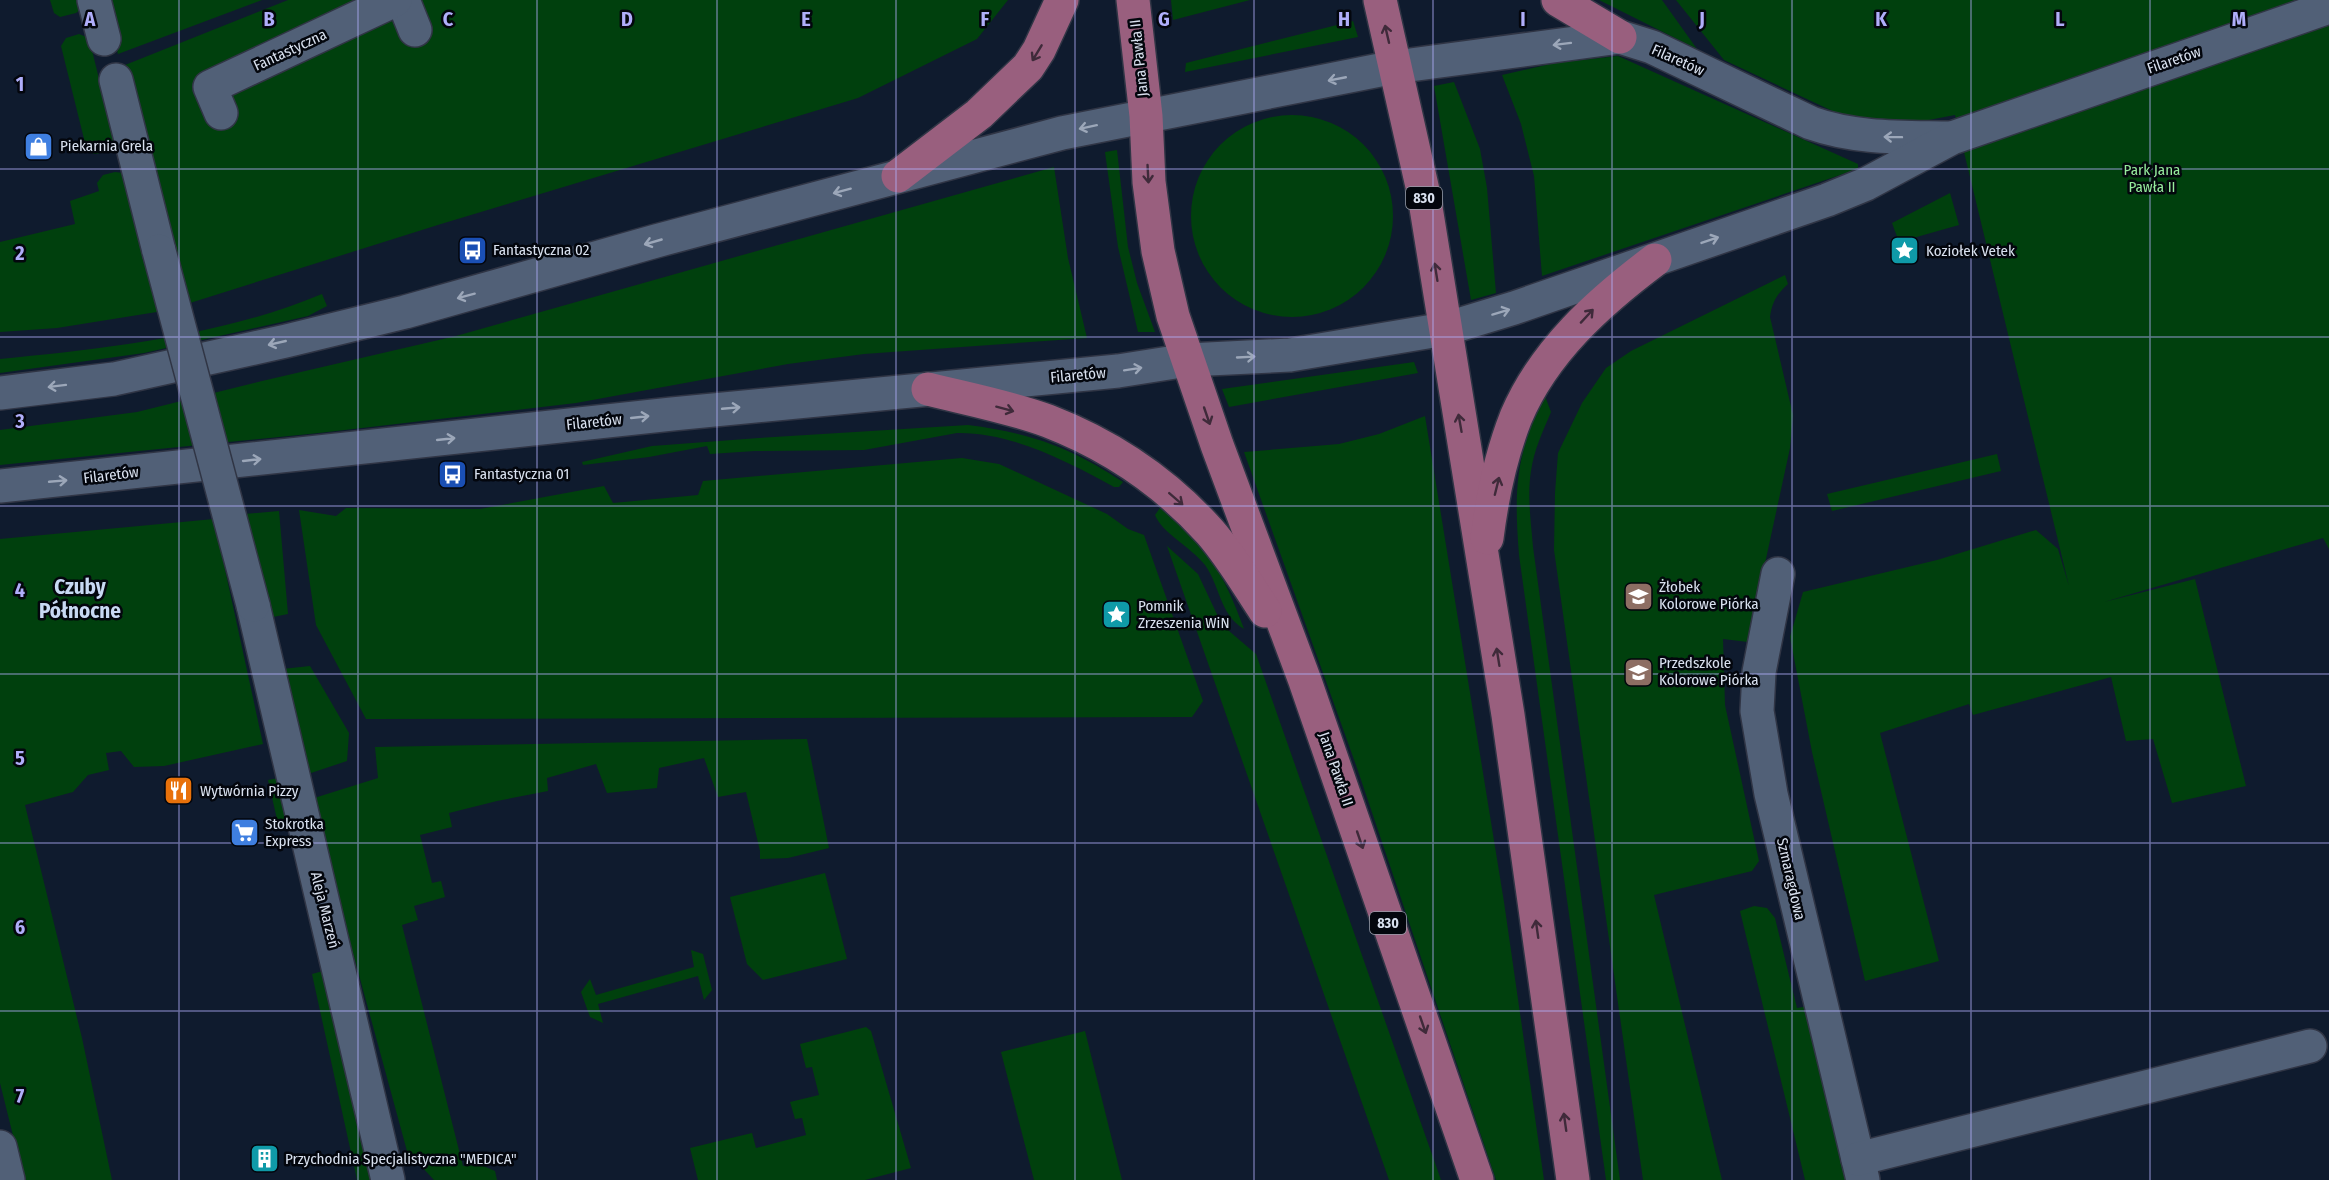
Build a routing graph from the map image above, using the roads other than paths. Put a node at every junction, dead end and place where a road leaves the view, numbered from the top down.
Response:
1 (94, 0) edge
2 (395, 0) edge
3 (403, 0) edge
4 (1062, 0) edge
5 (1133, 0) edge
6 (1380, 0) edge
7 (1558, 0) edge
8 (2329, 7) edge
9 (415, 30) dead end
10 (1620, 38) junction
11 (104, 39) dead end
12 (1395, 68) junction
13 (116, 80) dead end
14 (221, 113) dead end
15 (1146, 116) junction
16 (1952, 138) junction
17 (898, 176) junction
18 (1654, 260) junction
19 (1445, 329) junction
20 (1188, 360) junction
21 (928, 389) junction
22 (0, 393) edge
23 (0, 486) edge
24 (1484, 564) junction
25 (1778, 574) dead end
26 (1299, 666) junction
27 (2310, 1046) dead end
28 (0, 1147) edge
29 (1861, 1169) edge
30 (8, 1180) edge
31 (388, 1180) edge
32 (1477, 1180) edge
33 (1573, 1180) edge

1 - 11 street
2 - 14 street, Fantastyczna
3 - 9 street
4 -> 17 main road
5 - 15 main road, Jana Pawła II / 830
12 -> 6 main road, 830
7 - 10 main road
8 - 16 street, Filaretów
10 -> 12 street, Filaretów
16 -> 10 street, Filaretów
12 -> 15 street, Filaretów
19 -> 12 main road, 830
13 - 31 street, Aleja Marzeń, bridge
15 -> 17 street
15 -> 20 main road, 830
18 -> 16 street, Filaretów
17 -> 22 street
19 -> 18 street, Filaretów
24 -> 18 main road
20 -> 19 street, Filaretów
24 -> 19 main road, 830
21 -> 20 street, Filaretów
20 -> 26 main road, Jana Pawła II / 830
23 -> 21 street, Filaretów
21 -> 26 main road
33 -> 24 main road, 830
25 - 29 street, Szmaragdowa
26 -> 32 main road, Jana Pawła II / 830
27 - 29 street
28 - 30 street

